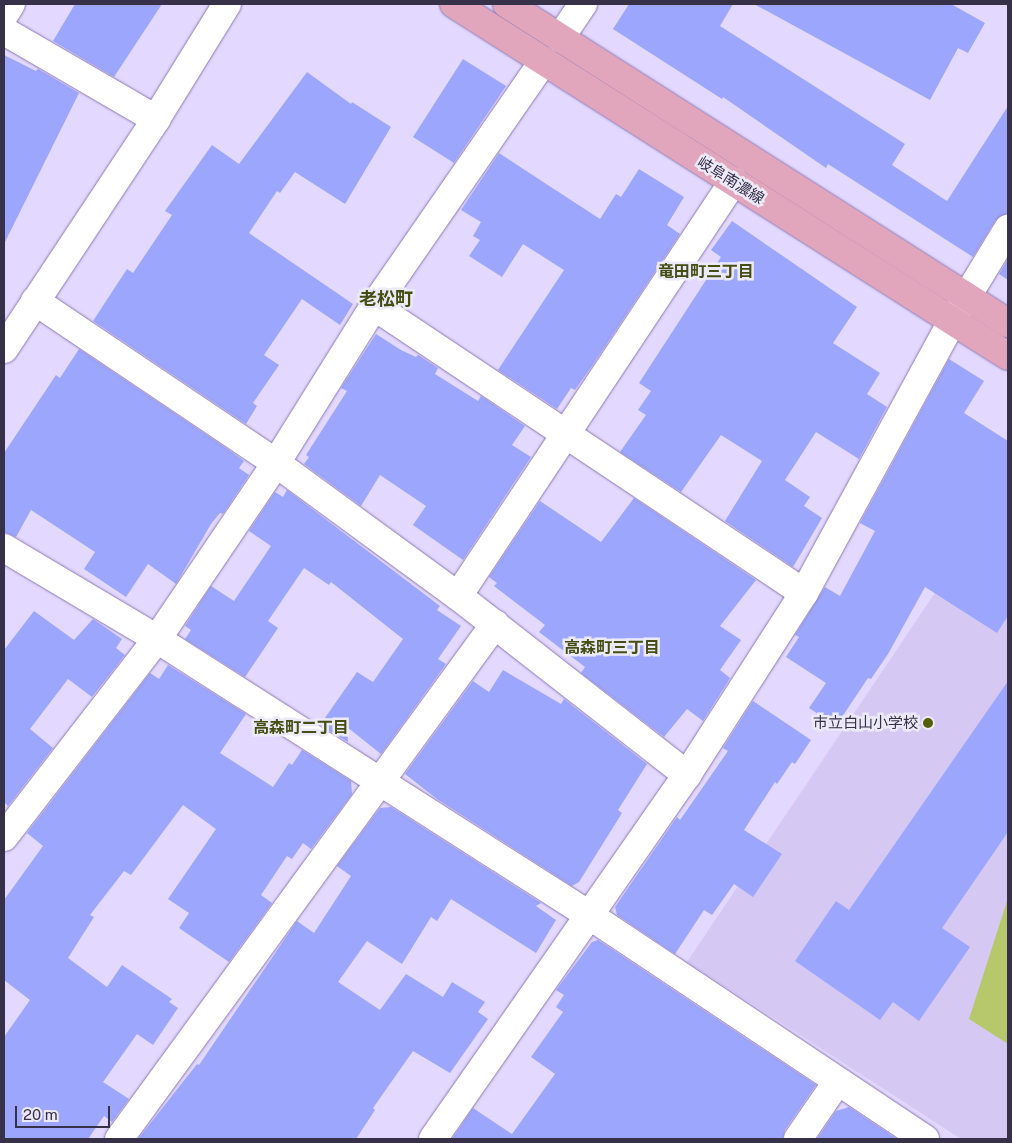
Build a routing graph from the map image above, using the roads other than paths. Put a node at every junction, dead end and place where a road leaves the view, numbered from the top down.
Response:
1 (11, 4) edge
2 (226, 4) edge
3 (454, 4) edge
4 (507, 4) edge
5 (583, 4) edge
6 (4, 15) edge
7 (4, 31) edge
8 (560, 38) junction
9 (543, 62) junction
10 (156, 118) junction
11 (734, 181) junction
12 (1008, 229) edge
13 (966, 296) junction
14 (35, 302) junction
15 (374, 306) junction
16 (952, 321) junction
17 (1008, 323) edge
18 (4, 349) edge
19 (1008, 356) edge
20 (566, 434) junction
21 (276, 463) junction
22 (4, 548) edge
23 (804, 593) junction
24 (458, 596) junction
25 (496, 624) junction
26 (157, 639) junction
27 (688, 775) junction
28 (379, 781) junction
29 (4, 837) edge
30 (589, 915) junction
31 (837, 1082) junction
32 (119, 1139) edge
33 (433, 1139) edge
34 (798, 1139) edge
35 (925, 1139) edge

1 - 6 street
2 - 10 street
3 - 9 main road, 岐阜南濃線
4 - 8 main road, 岐阜南濃線
5 - 8 street
7 - 10 street
8 - 13 main road, 岐阜南濃線
9 - 11 main road, 岐阜南濃線
9 - 15 street
10 - 14 street
11 - 16 main road, 岐阜南濃線
11 - 20 street
12 - 13 street
13 - 16 street
13 - 17 main road, 岐阜南濃線
14 - 18 street
14 - 21 street
15 - 20 street
15 - 21 street
16 - 19 main road, 岐阜南濃線
16 - 23 street
20 - 23 street
20 - 24 street
21 - 24 street
21 - 26 street
22 - 26 street
23 - 27 street
24 - 25 street
25 - 27 street
25 - 28 street
26 - 28 street
26 - 29 street
27 - 30 street
28 - 30 street
28 - 32 street
30 - 31 street
30 - 33 street
31 - 34 street
31 - 35 street

